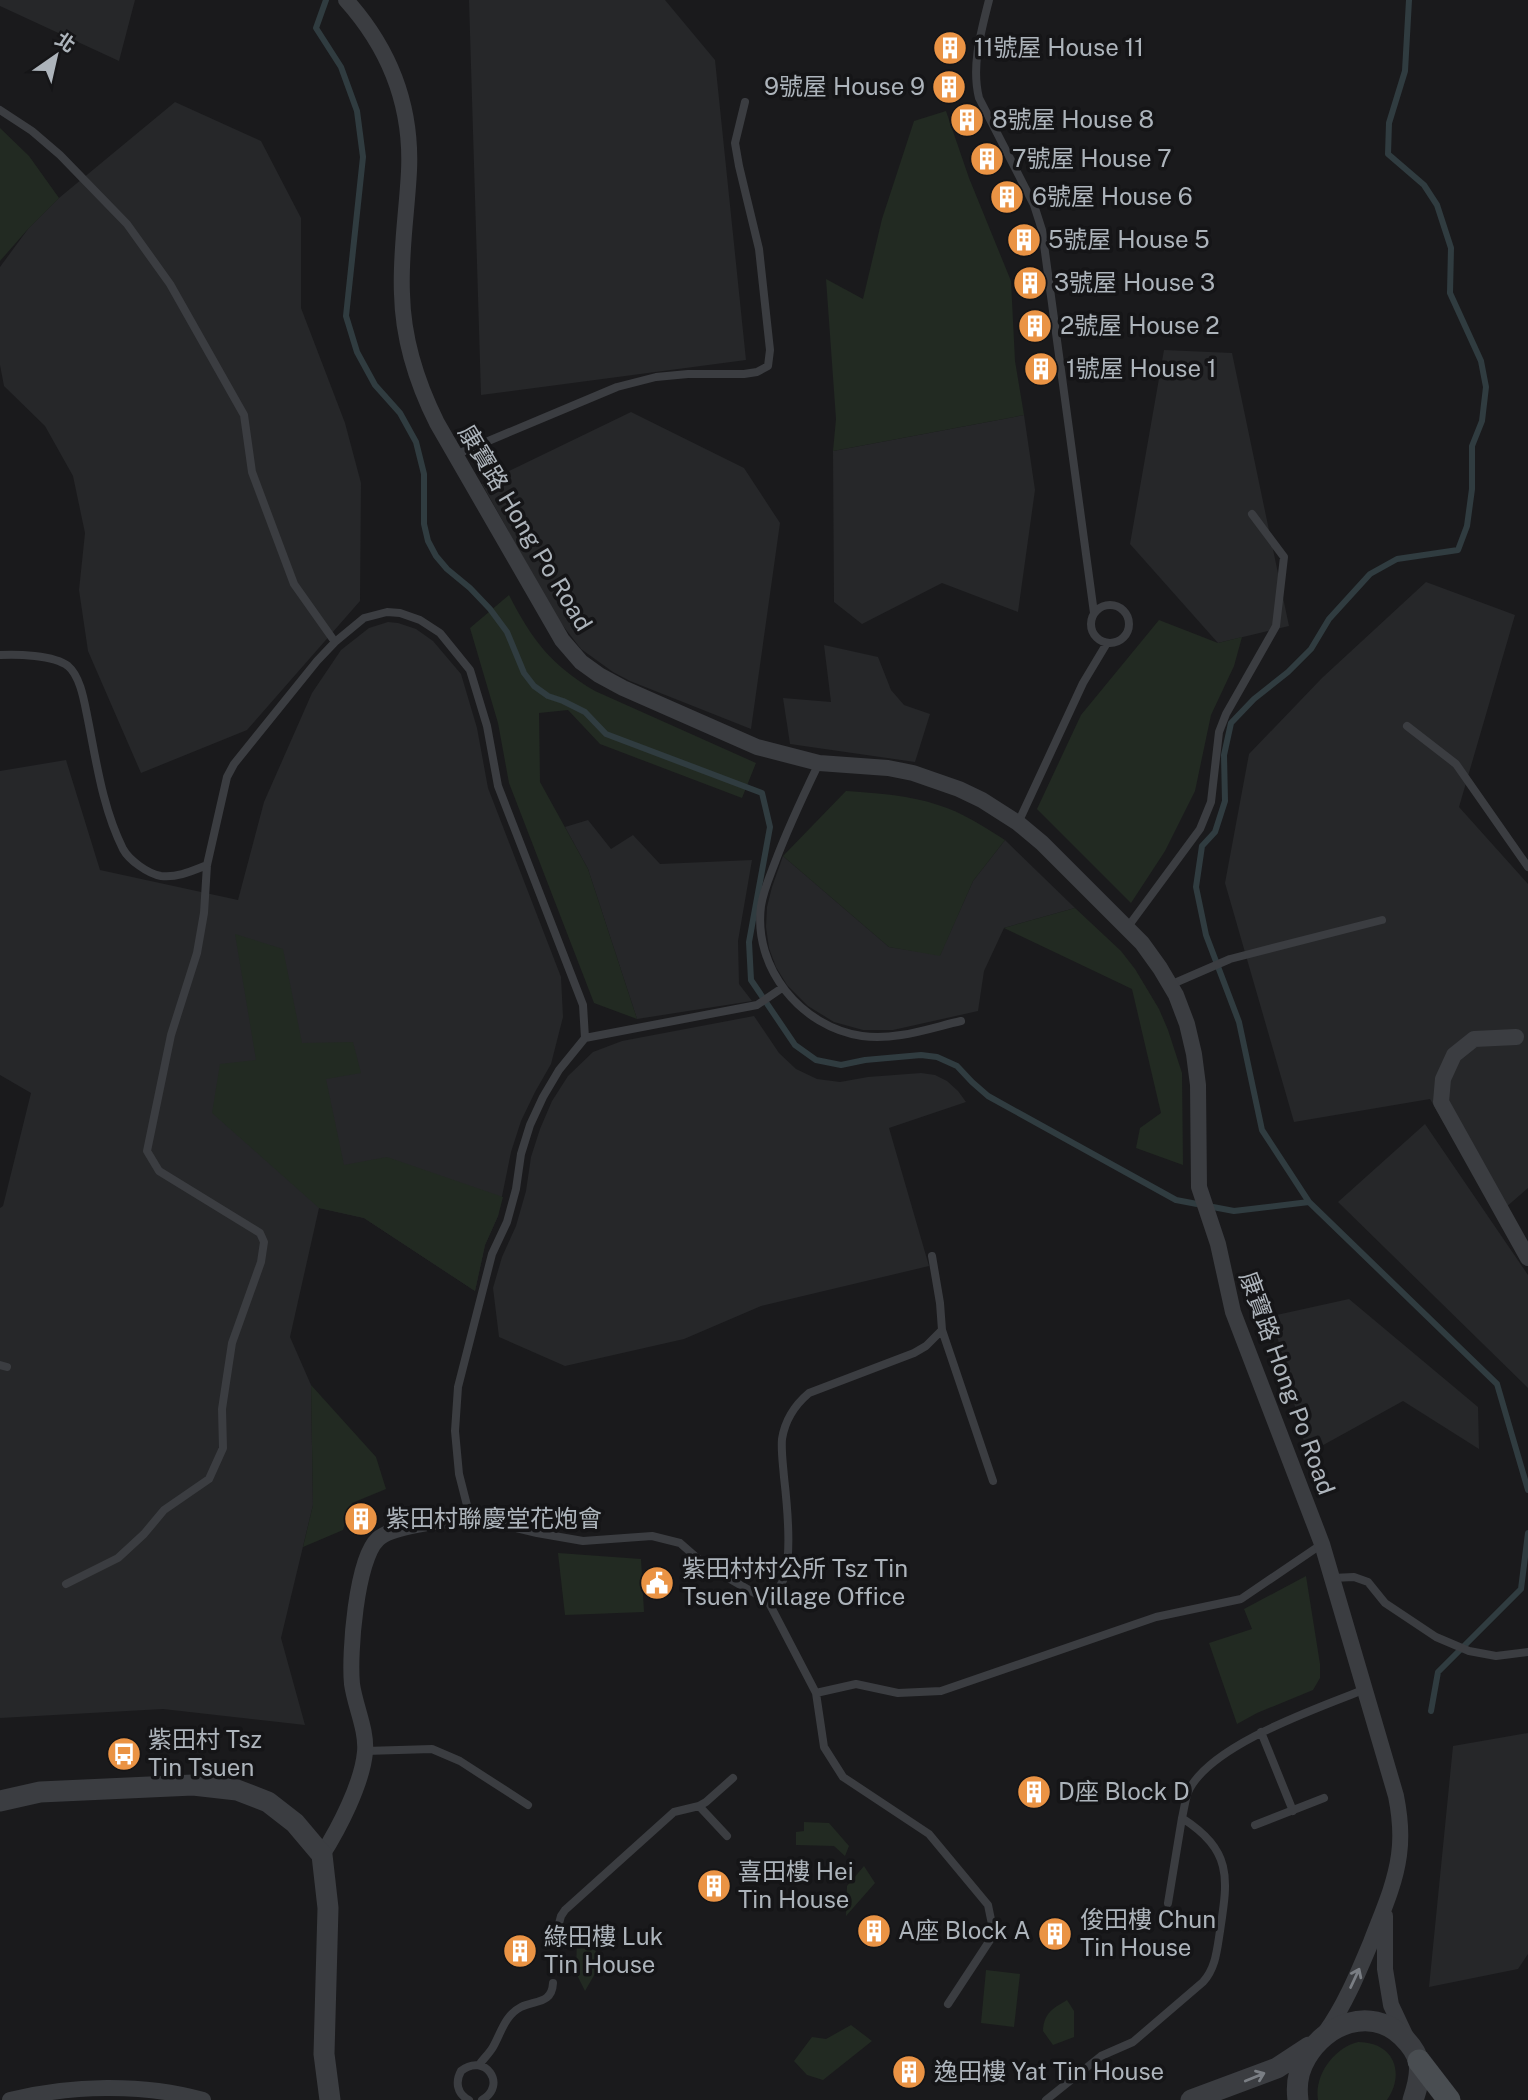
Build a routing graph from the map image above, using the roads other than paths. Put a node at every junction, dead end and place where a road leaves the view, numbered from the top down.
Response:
1 (346, 0) edge
2 (989, 0) edge
3 (745, 102) dead end
4 (0, 110) edge
5 (455, 455) junction
6 (1252, 514) dead end
7 (1094, 613) junction
8 (335, 642) junction
9 (1107, 643) junction
10 (0, 655) edge
11 (1407, 726) dead end
12 (818, 762) junction
13 (1018, 823) junction
14 (207, 865) junction
15 (1528, 867) edge
16 (1382, 920) dead end
17 (1127, 928) junction
18 (1170, 985) junction
19 (782, 988) junction
20 (961, 1021) dead end
21 (1516, 1037) dead end
22 (585, 1038) junction
23 (932, 1256) dead end
24 (1528, 1258) edge
25 (942, 1330) junction
26 (993, 1482) dead end
27 (470, 1517) junction
28 (1322, 1544) junction
29 (1332, 1577) junction
30 (65, 1584) dead end
31 (768, 1601) junction
32 (1528, 1652) edge
33 (1363, 1690) junction
34 (816, 1693) junction
35 (1261, 1732) junction
36 (365, 1751) junction
37 (733, 1778) dead end
38 (1324, 1798) dead end
39 (0, 1801) edge
40 (528, 1805) dead end
41 (699, 1806) junction
42 (1293, 1811) junction
43 (1182, 1818) junction
44 (1255, 1825) dead end
45 (727, 1836) dead end
46 (322, 1856) junction
47 (1168, 1903) dead end
48 (1385, 1907) junction
49 (557, 1931) dead end
50 (553, 1983) dead end
51 (948, 2004) dead end
52 (1317, 2041) junction
53 (1413, 2051) junction
54 (479, 2065) junction
55 (462, 2098) edge
56 (486, 2099) edge
57 (10, 2100) edge
58 (203, 2100) edge
59 (330, 2100) edge
60 (1046, 2100) edge
61 (1191, 2100) edge
62 (1298, 2100) edge
63 (1413, 2100) edge
64 (1449, 2100) edge

1 - 5 street, 康寶路 Hong Po Road
2 - 7 lane
3 - 5 lane
4 - 8 lane
5 - 12 street, 康寶路 Hong Po Road
6 - 17 lane
7 - 9 lane
7 - 9 lane
8 - 14 lane
8 - 22 lane
9 - 13 lane
10 - 14 lane
11 - 15 lane
12 - 13 street, 康寶路 Hong Po Road
12 - 19 lane
13 - 17 street, 康寶路 Hong Po Road
14 - 30 lane
16 - 18 lane
17 - 18 street, 康寶路 Hong Po Road
18 - 28 street, 康寶路 Hong Po Road
19 - 20 lane
19 - 22 lane
21 - 24 street
22 - 27 lane
23 - 25 lane
25 - 26 lane
25 - 31 lane
27 - 31 lane
27 - 36 street
28 - 29 street, 康寶路 Hong Po Road
28 - 34 lane
29 - 32 lane
29 - 33 street, 康寶路 Hong Po Road
31 - 34 lane
33 - 35 lane
33 - 48 street, 康寶路 Hong Po Road
34 - 51 lane
35 - 42 lane
35 - 43 lane
36 - 40 lane
36 - 46 street
37 - 41 lane
38 - 42 lane
39 - 46 street
41 - 45 lane
41 - 49 lane
42 - 44 lane
43 - 47 lane
43 - 60 lane
46 - 59 street
52 -> 48 street, 康寶路 Hong Po Road
48 - 53 street, 康寶路 Hong Po Road
50 - 54 lane
52 - 53 street
61 -> 52 street
52 - 62 street
53 - 63 street
53 - 64 main road
54 - 55 lane
54 - 56 lane
57 - 58 street

